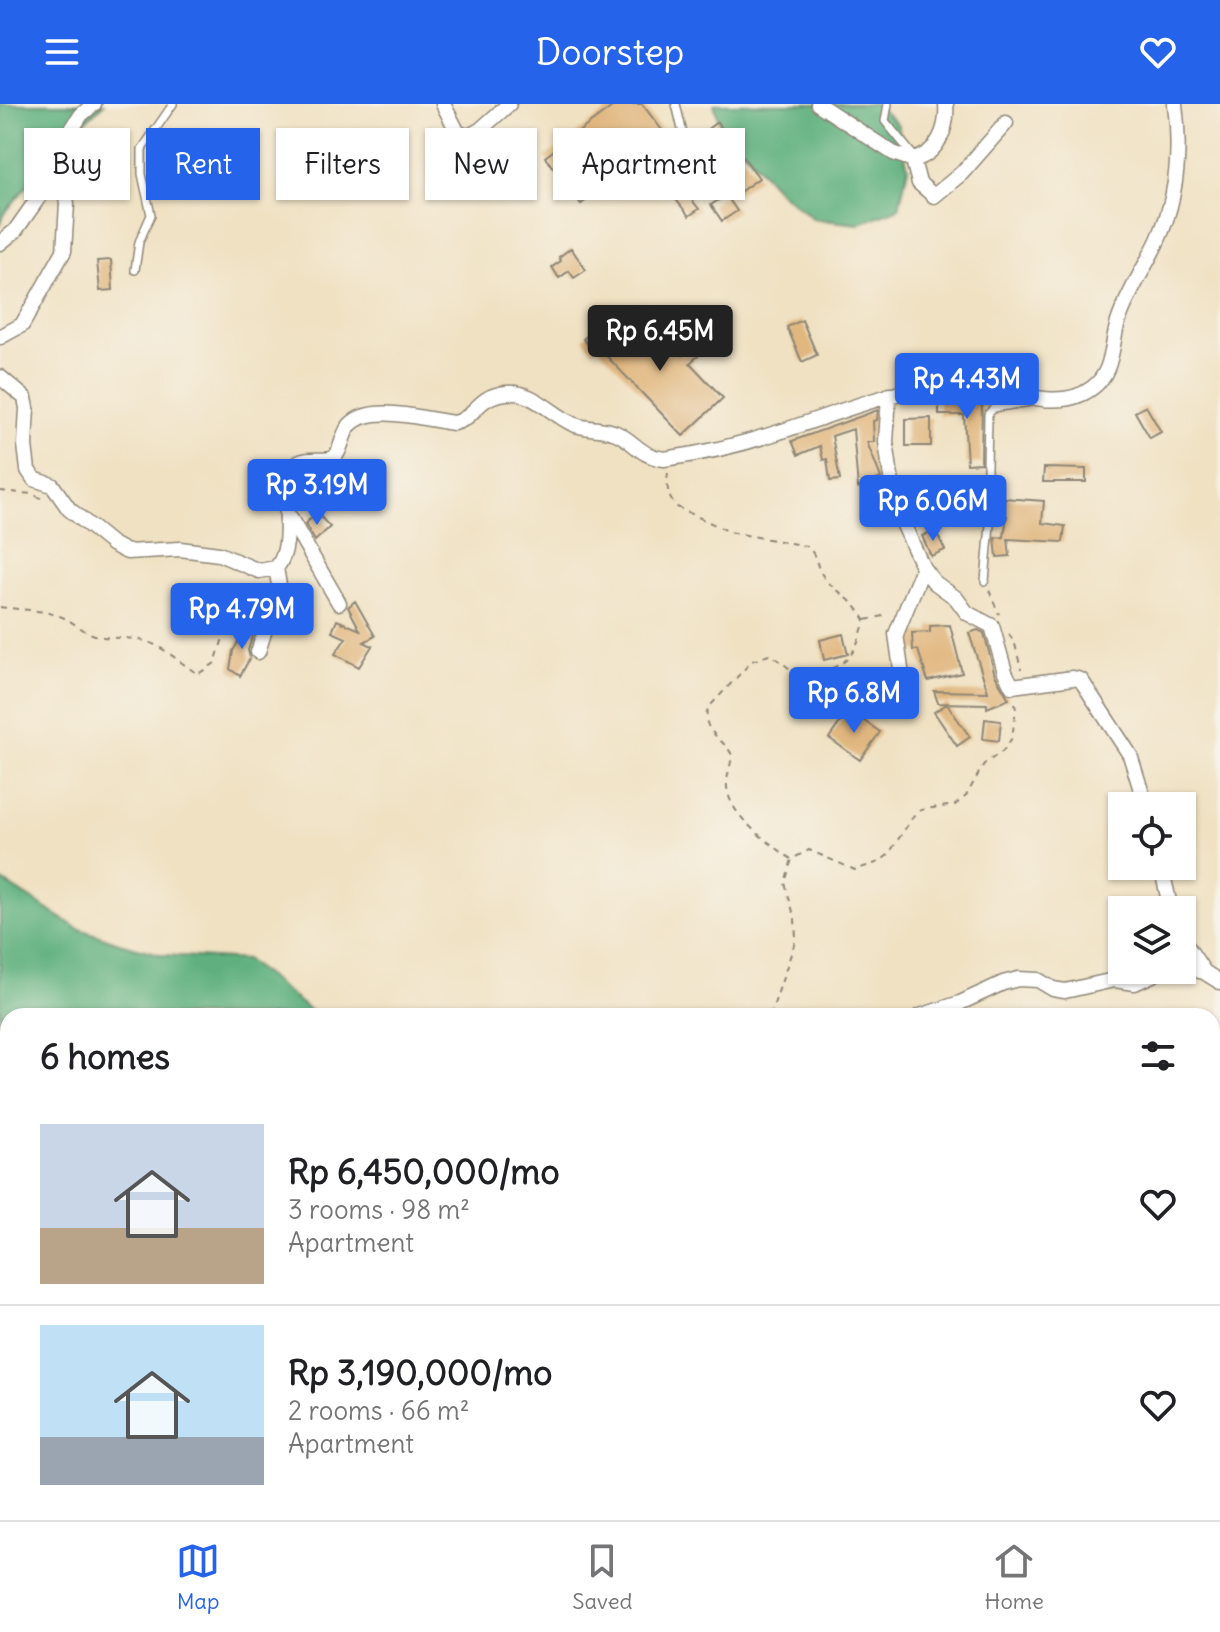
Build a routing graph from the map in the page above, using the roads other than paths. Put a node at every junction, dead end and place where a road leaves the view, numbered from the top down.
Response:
1 (94, 104) edge
2 (173, 104) edge
3 (443, 104) edge
4 (509, 104) edge
5 (676, 104) edge
6 (818, 104) edge
7 (888, 104) edge
8 (946, 104) edge
9 (1175, 104) edge
10 (1006, 123) dead end
11 (73, 128) edge
12 (682, 128) edge
13 (914, 160) junction
14 (37, 200) edge
15 (66, 200) edge
16 (0, 243) edge
17 (135, 270) dead end
18 (0, 337) edge
19 (0, 377) edge
20 (889, 395) junction
21 (1046, 399) junction
22 (289, 516) junction
23 (276, 568) junction
24 (923, 568) junction
25 (985, 581) dead end
26 (339, 603) dead end
27 (258, 652) dead end
28 (898, 696) road end
29 (1142, 792) edge
30 (1196, 960) edge
31 (1196, 970) edge
32 (1204, 972) junction
33 (1108, 981) edge
34 (1220, 982) edge
35 (945, 1008) edge

1 - 11 street
2 - 17 lane
3 - 4 street
5 - 12 lane
6 - 13 street
7 - 13 lane
8 - 13 street
9 - 21 street
10 - 13 street
14 - 16 street
15 - 18 street
19 - 23 street
20 - 21 street
20 - 22 street
20 - 24 street
21 - 25 lane
22 - 23 street
22 - 26 street
23 - 27 street
24 - 28 street
24 - 29 street
30 - 32 street
31 - 32 street
32 - 34 street
33 - 35 street

